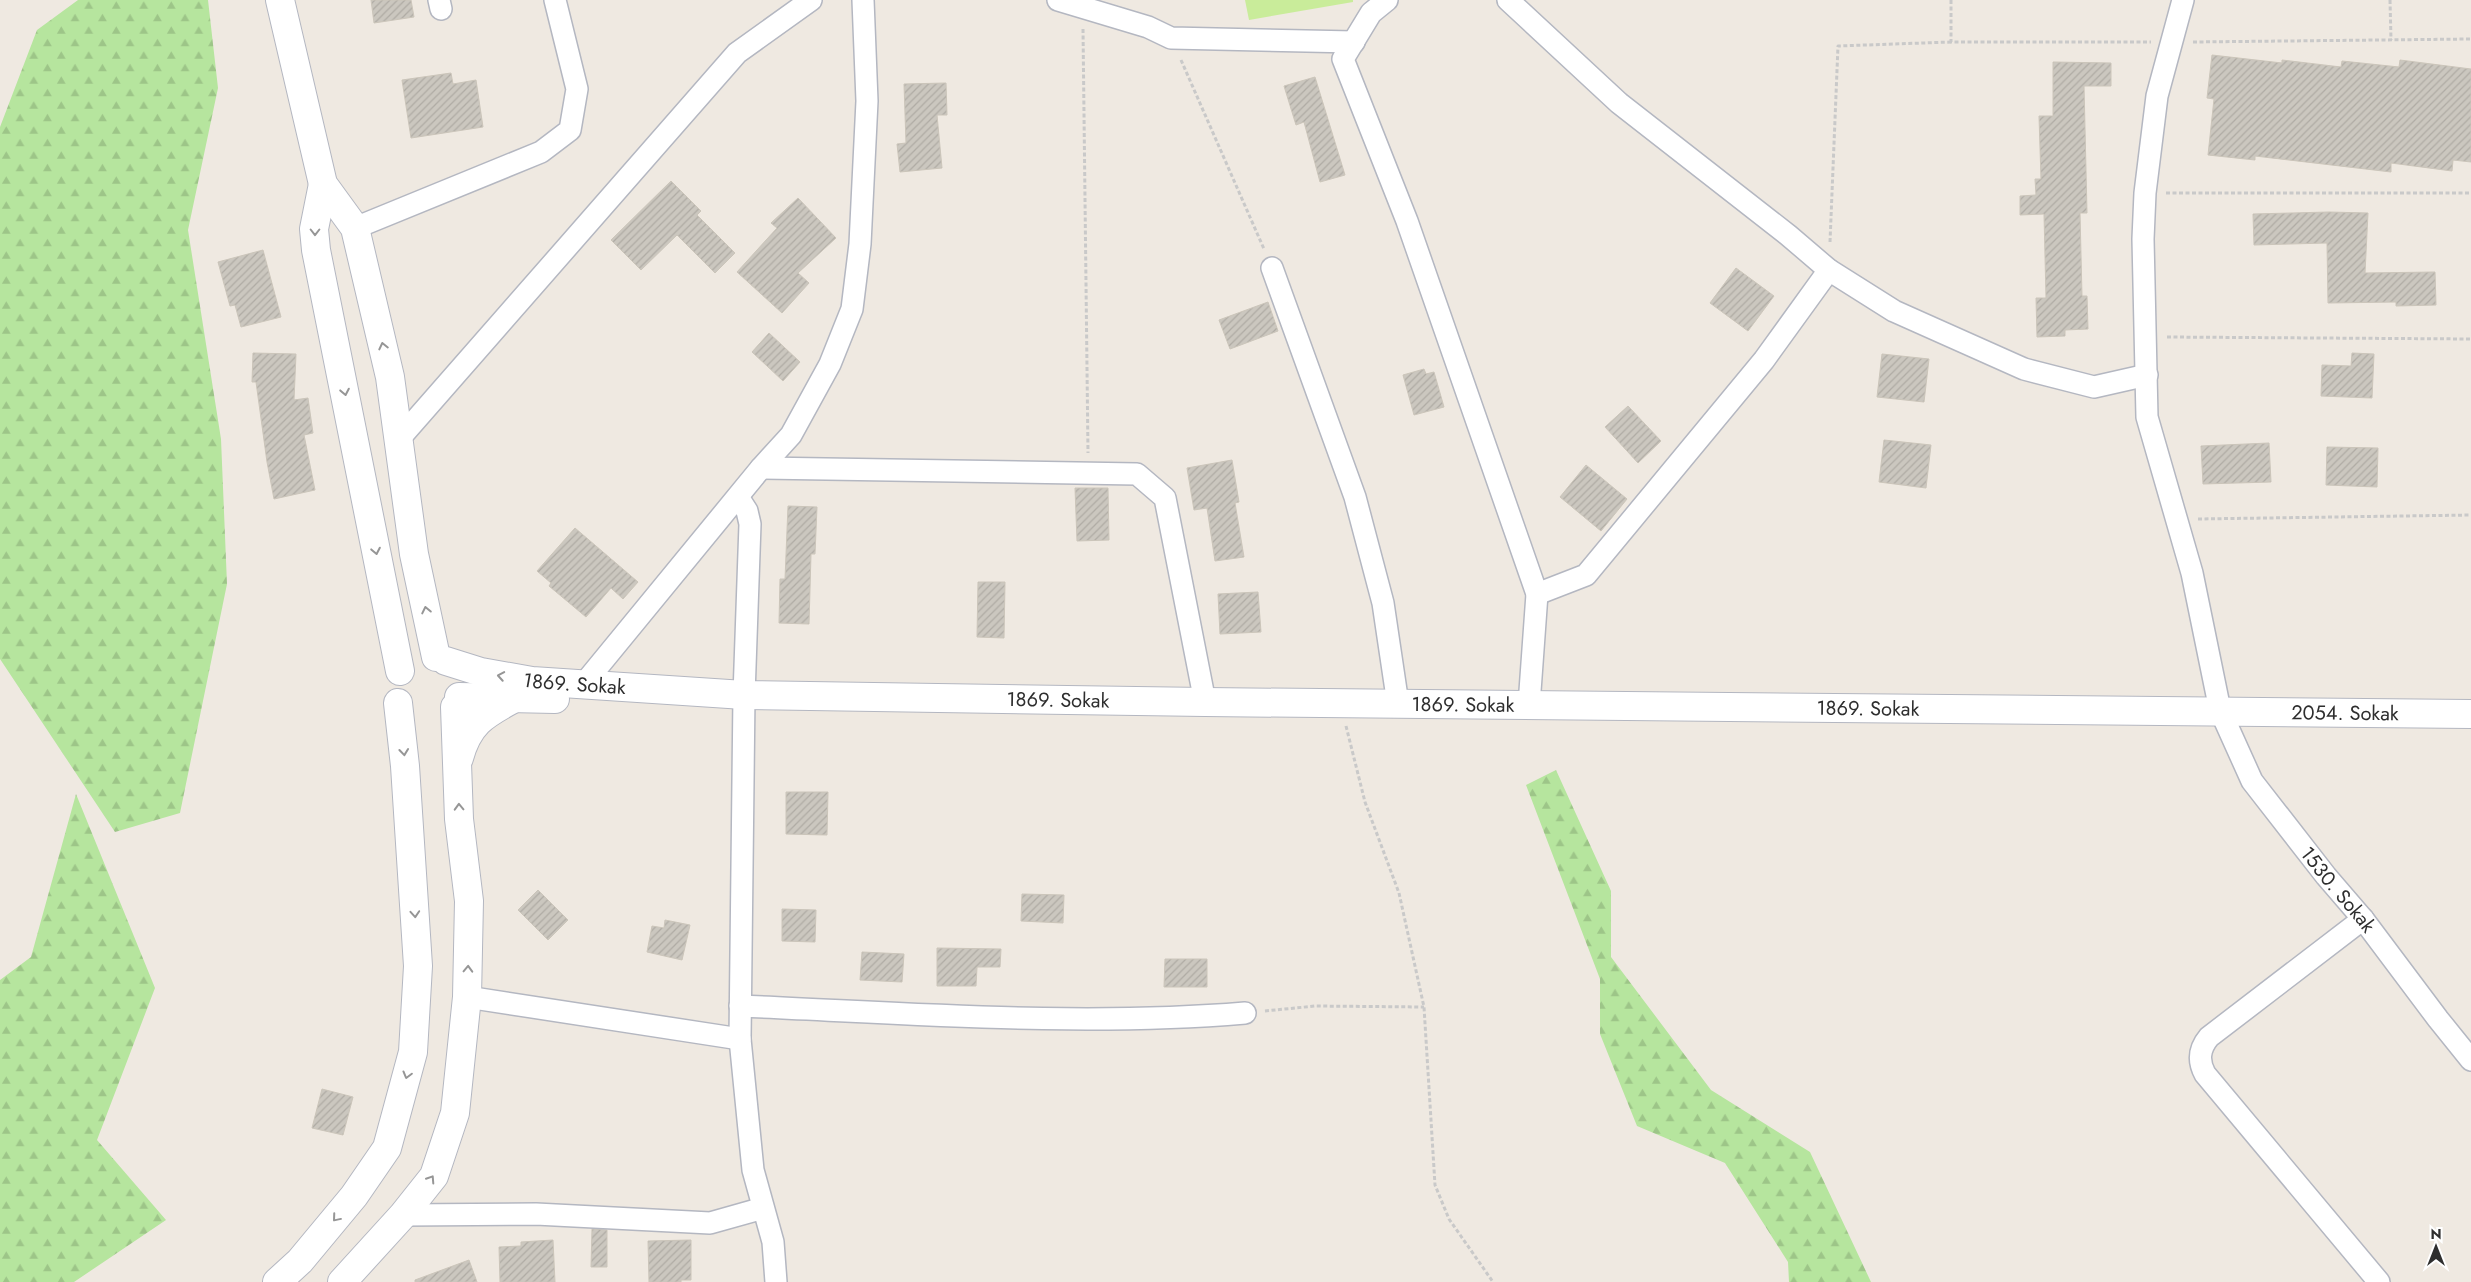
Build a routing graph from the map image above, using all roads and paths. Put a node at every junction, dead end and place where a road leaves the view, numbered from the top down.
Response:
1 (280, 0) edge
2 (554, 0) edge
3 (811, 0) edge
4 (863, 0) edge
5 (1058, 0) edge
6 (1386, 0) edge
7 (1508, 0) edge
8 (1951, 0) edge
9 (2183, 0) edge
10 (2390, 0) edge
11 (1083, 6) junction
12 (1172, 38) junction
13 (2471, 39) edge
14 (2391, 40) junction
15 (1354, 42) junction
16 (1951, 42) junction
17 (2171, 42) junction
18 (323, 184) junction
19 (2145, 193) junction
20 (2471, 193) edge
21 (355, 228) junction
22 (1272, 268) joint
23 (1828, 270) junction
24 (2146, 336) junction
25 (2471, 339) edge
26 (2147, 375) junction
27 (399, 439) junction
28 (761, 468) junction
29 (1088, 474) junction
30 (738, 497) junction
31 (2471, 515) edge
32 (2177, 519) junction
33 (1537, 594) junction
34 (441, 659) junction
35 (400, 671) junction
36 (583, 685) junction
37 (707, 693) junction
38 (744, 695) junction
39 (514, 698) junction
40 (457, 702) junction
41 (1205, 702) junction
42 (398, 703) junction
43 (1343, 703) junction
44 (1398, 704) junction
45 (1529, 705) junction
46 (2220, 710) junction
47 (2471, 714) edge
48 (457, 765) junction
49 (2363, 919) junction
50 (467, 997) junction
51 (740, 1006) junction
52 (1424, 1007) junction
53 (1245, 1013) joint
54 (740, 1039) junction
55 (2471, 1060) edge
56 (763, 1208) junction
57 (403, 1215) junction
58 (277, 1282) edge
59 (342, 1282) edge
60 (776, 1282) edge
61 (1493, 1282) edge
62 (2379, 1282) edge

1 - 18 main road
2 - 21 street
3 - 27 street
4 - 28 street
5 - 11 street
6 - 15 street
7 - 23 street
8 - 16 path
9 - 17 street, 1530. Sokak
10 - 14 path
11 - 12 street
11 - 29 path
12 - 15 street
12 - 22 path
13 - 14 path
14 - 17 path
15 - 33 street
16 - 17 path
16 - 23 path
17 - 19 street, 1530. Sokak
18 - 21 main road
18 -> 35 main road
19 - 20 path
19 - 24 street, 1530. Sokak
27 -> 21 main road
22 - 44 street
23 - 26 street
23 - 33 street
24 - 25 path
24 - 26 street, 1530. Sokak
26 - 32 street, 1530. Sokak
34 -> 27 main road
28 - 29 street
28 - 30 street
29 - 41 street
30 - 36 street
30 - 38 street
31 - 32 path
32 - 46 street, 1530. Sokak
33 - 45 street
34 - 35 main road
36 -> 34 main road, 1869. Sokak
34 - 40 main road
35 - 42 main road
36 - 37 main road, 1869. Sokak
37 - 38 main road, 1869. Sokak
37 - 39 main road, 1869. Sokak
38 - 41 main road, 1869. Sokak
38 - 51 street
39 - 40 main road, 1869. Sokak
39 - 48 main road
40 - 42 main road
40 - 48 main road
41 - 43 main road, 1869. Sokak
42 -> 58 main road
43 - 44 main road, 1869. Sokak
43 - 52 path
44 - 45 main road, 1869. Sokak
45 - 46 main road, 1869. Sokak
46 - 47 main road, 2054. Sokak
46 - 49 street, 1530. Sokak
50 -> 48 main road
49 - 55 street, 1530. Sokak
49 - 62 street
50 - 54 street
57 -> 50 main road
51 - 53 street
51 - 54 street
52 - 53 path
52 - 61 path
54 - 56 street
56 - 57 street
56 - 60 street
57 - 59 main road

